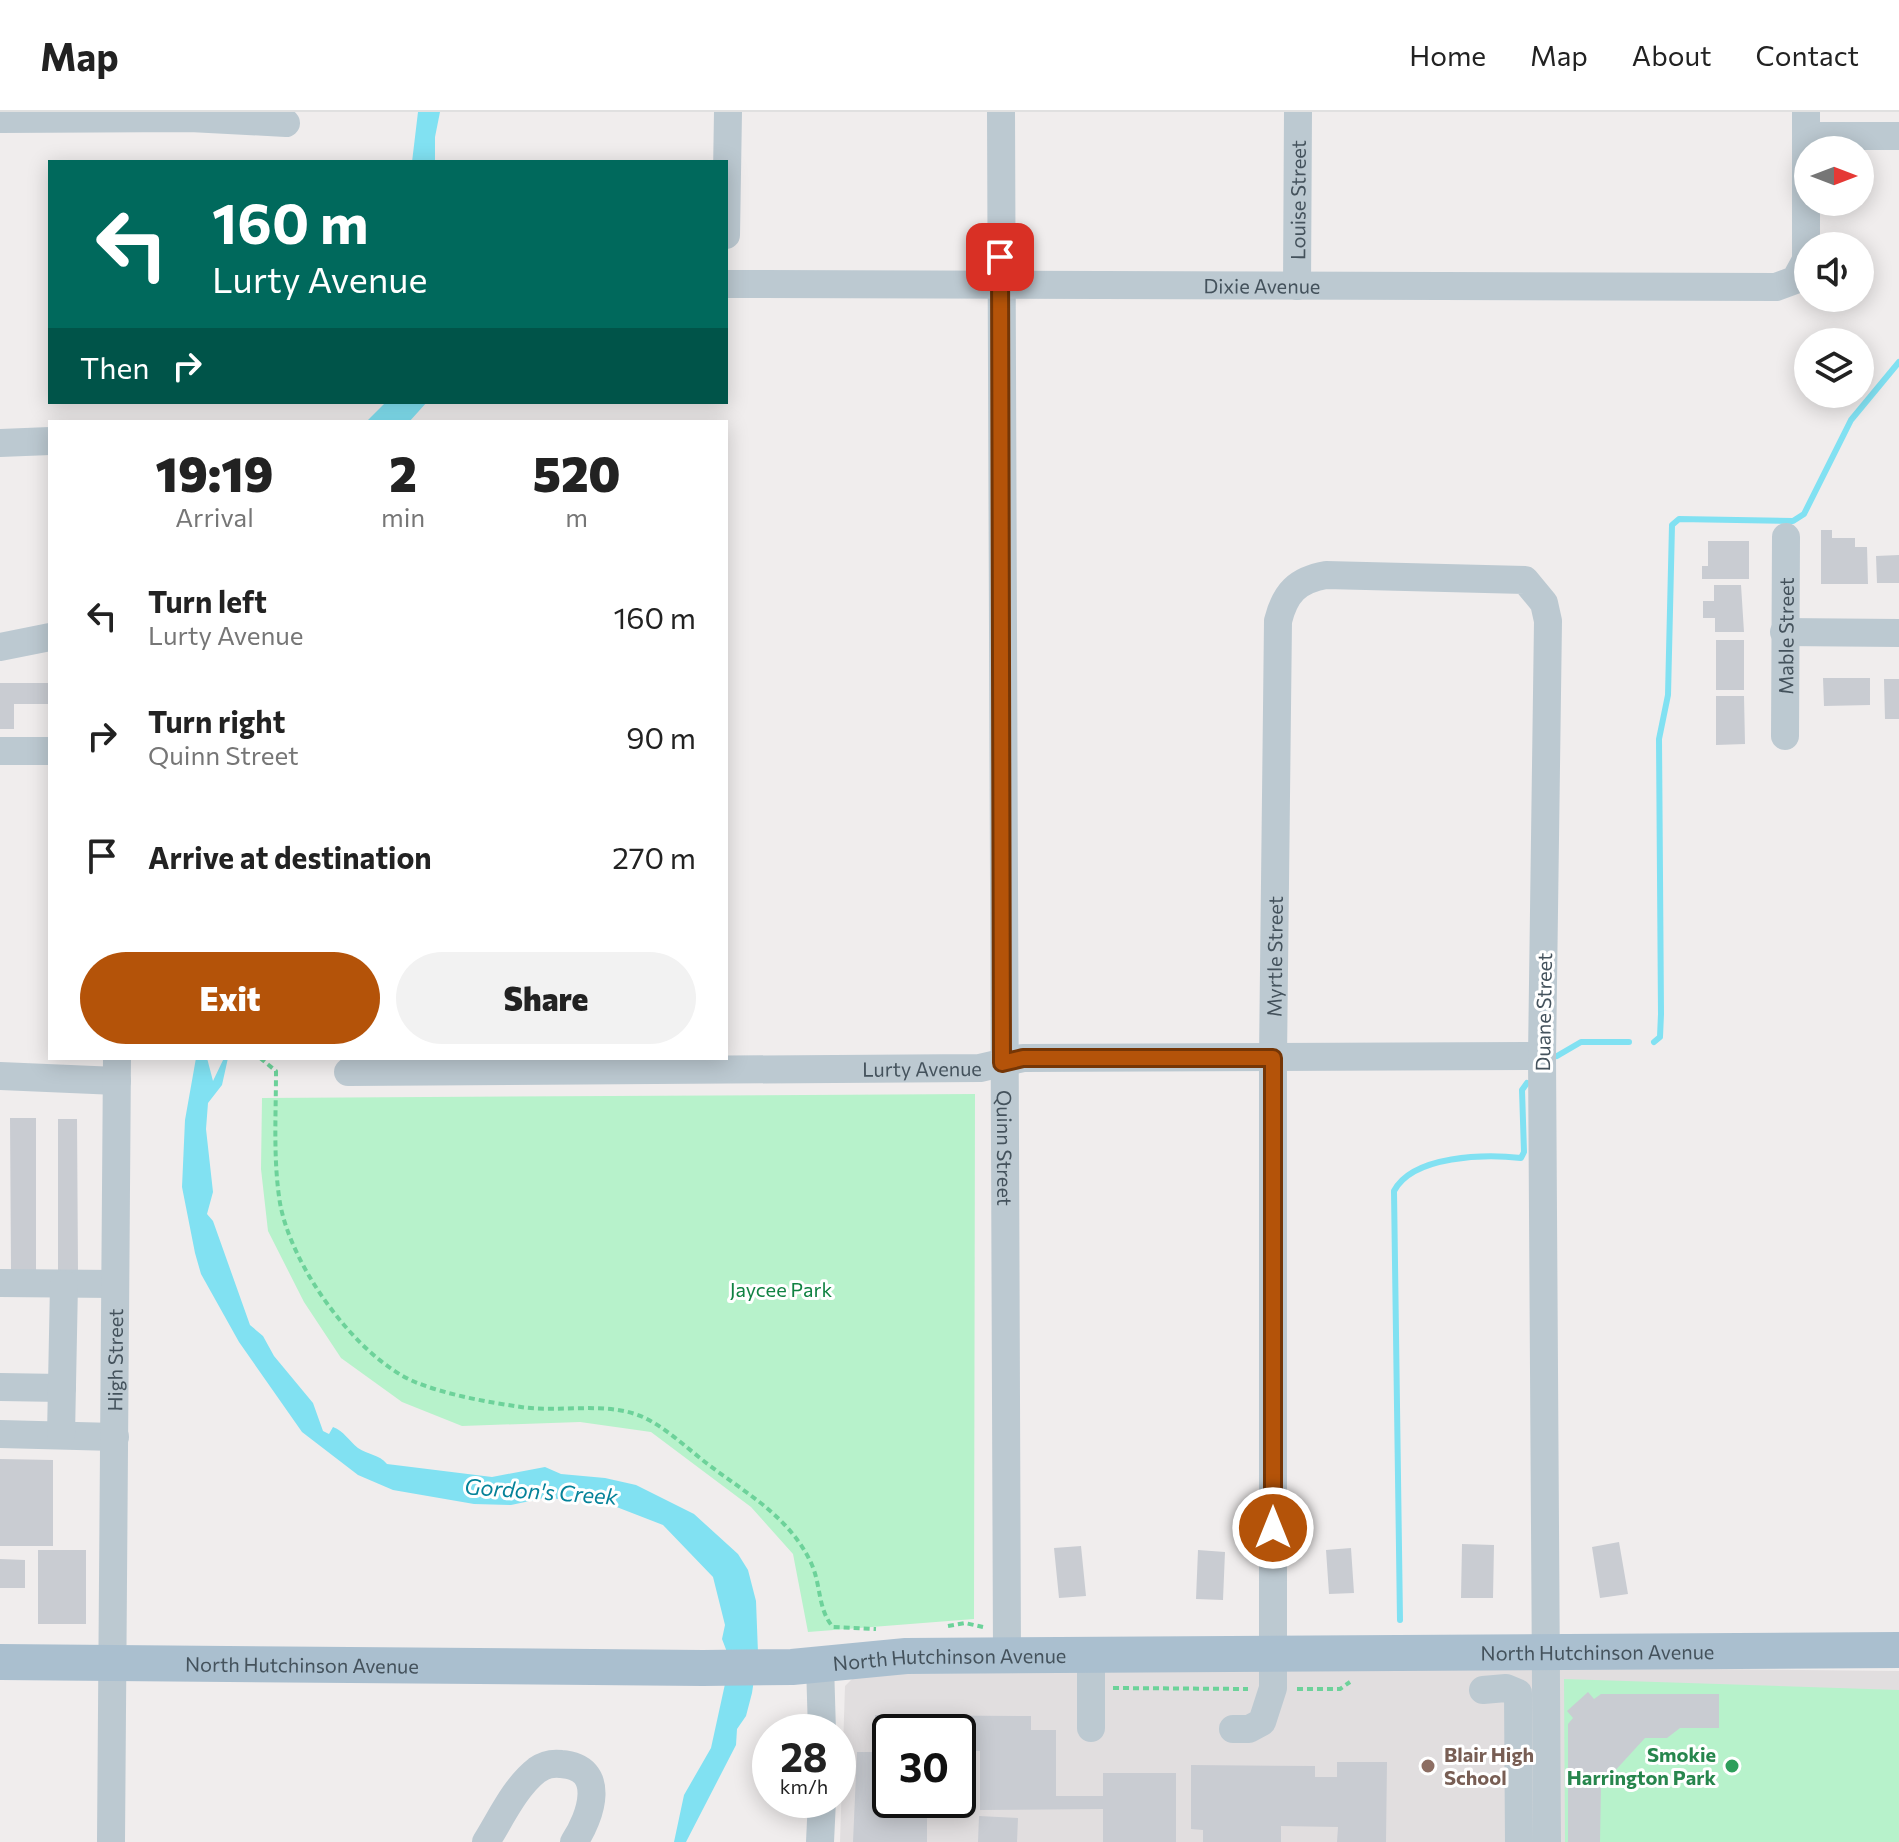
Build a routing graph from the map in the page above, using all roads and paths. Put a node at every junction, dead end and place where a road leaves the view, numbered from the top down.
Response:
1 (728, 112) edge
2 (1001, 112) edge
3 (1298, 112) edge
4 (190, 115) edge
5 (0, 119) edge
6 (286, 123) dead end
7 (1806, 124) edge
8 (1899, 136) edge
9 (727, 160) edge
10 (728, 284) edge
11 (1000, 286) junction
12 (1297, 286) junction
13 (48, 441) edge
14 (0, 443) edge
15 (1786, 537) dead end
16 (1326, 575) joint
17 (1784, 632) junction
18 (1899, 633) edge
19 (48, 637) edge
20 (0, 647) edge
21 (1785, 736) dead end
22 (0, 751) edge
23 (48, 751) edge
24 (1542, 1056) junction
25 (1273, 1058) junction
26 (262, 1060) edge
27 (423, 1063) edge
28 (1002, 1063) junction
29 (714, 1064) edge
30 (117, 1069) edge
31 (348, 1072) dead end
32 (0, 1076) edge
33 (276, 1108) dead end
34 (0, 1283) edge
35 (64, 1284) junction
36 (115, 1284) junction
37 (0, 1387) edge
38 (62, 1388) junction
39 (0, 1434) edge
40 (61, 1435) junction
41 (115, 1437) junction
42 (1899, 1650) edge
43 (1546, 1652) junction
44 (1273, 1654) junction
45 (1007, 1656) junction
46 (1091, 1656) junction
47 (0, 1662) edge
48 (113, 1662) junction
49 (806, 1665) junction
50 (1483, 1690) dead end
51 (818, 1714) edge
52 (1091, 1728) dead end
53 (1233, 1729) dead end
54 (821, 1818) edge
55 (111, 1842) edge
56 (486, 1842) edge
57 (574, 1842) edge
58 (820, 1842) edge
59 (1519, 1842) edge
60 (1547, 1842) edge

1 - 9 street
2 - 11 street, Quinn Street
3 - 12 street, Louise Street
4 - 5 street
4 - 6 street
7 - 8 street
7 - 12 street, Dixie Avenue
10 - 11 street, Dixie Avenue
11 - 12 street, Dixie Avenue
11 - 28 street, Quinn Street
13 - 14 street
15 - 17 street, Mable Street
16 - 24 street, Duane Street
16 - 25 street, Myrtle Street
17 - 18 street
17 - 21 street, Mable Street
19 - 20 street
22 - 23 street
24 - 25 street, Lurty Avenue
24 - 43 street, Duane Street
25 - 28 street, Lurty Avenue
25 - 44 street, Myrtle Street
26 - 33 path
27 - 29 street, Lurty Avenue
27 - 31 street, Lurty Avenue
28 - 29 street, Lurty Avenue
28 - 45 street, Quinn Street
30 - 32 street
30 - 36 street, High Street
34 - 35 street
35 - 36 street
35 - 38 street
36 - 41 street, High Street
37 - 38 street
38 - 40 street
39 - 40 street
40 - 41 street
41 - 48 street, High Street
42 - 43 main road, North Hutchinson Avenue
43 - 44 main road, North Hutchinson Avenue
43 - 60 street, Duane Street
44 - 46 main road, North Hutchinson Avenue
44 - 53 street, Myrtle Street
45 - 46 main road, North Hutchinson Avenue
45 - 49 main road, North Hutchinson Avenue
46 - 52 street
47 - 48 main road, North Hutchinson Avenue
48 - 49 main road, North Hutchinson Avenue
48 - 55 street, High Street
49 - 51 street
50 - 59 street
54 - 58 street
56 - 57 street

